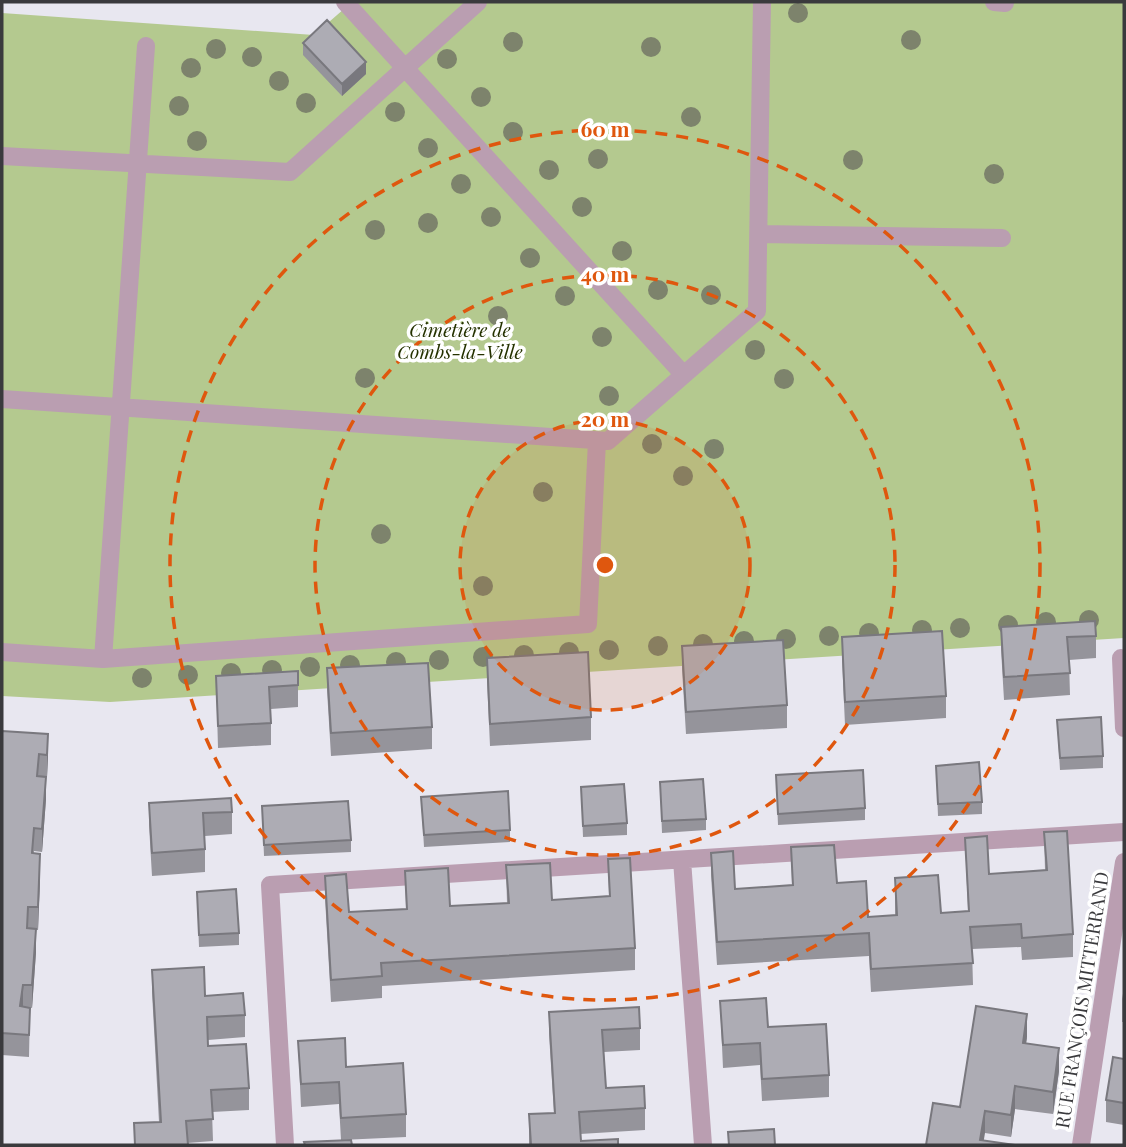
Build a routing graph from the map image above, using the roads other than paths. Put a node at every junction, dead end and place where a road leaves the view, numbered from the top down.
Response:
1 (345, 2) edge
2 (478, 2) edge
3 (762, 2) edge
4 (146, 46) dead end
5 (405, 68) junction
6 (2, 156) edge
7 (138, 164) junction
8 (758, 234) junction
9 (1002, 238) dead end
10 (683, 374) junction
11 (2, 399) edge
12 (121, 408) junction
13 (597, 441) junction
14 (2, 652) edge
15 (1121, 658) dead end
16 (103, 659) junction
17 (1124, 728) edge
18 (1124, 832) edge
19 (682, 860) junction
20 (1124, 862) edge
21 (285, 1145) edge
22 (703, 1145) edge
23 (1081, 1145) edge

1 - 5 street
2 - 5 street
3 - 8 street
4 - 7 street
5 - 7 street
5 - 10 street
6 - 7 street
7 - 12 street
8 - 9 street
8 - 10 street
10 - 13 street
11 - 12 street
12 - 13 street
12 - 16 street
13 - 16 street
14 - 16 street
15 - 17 street
18 - 19 street
19 - 21 street
19 - 22 street
20 - 23 street, RUE FRANÇOIS MITTERRAND

